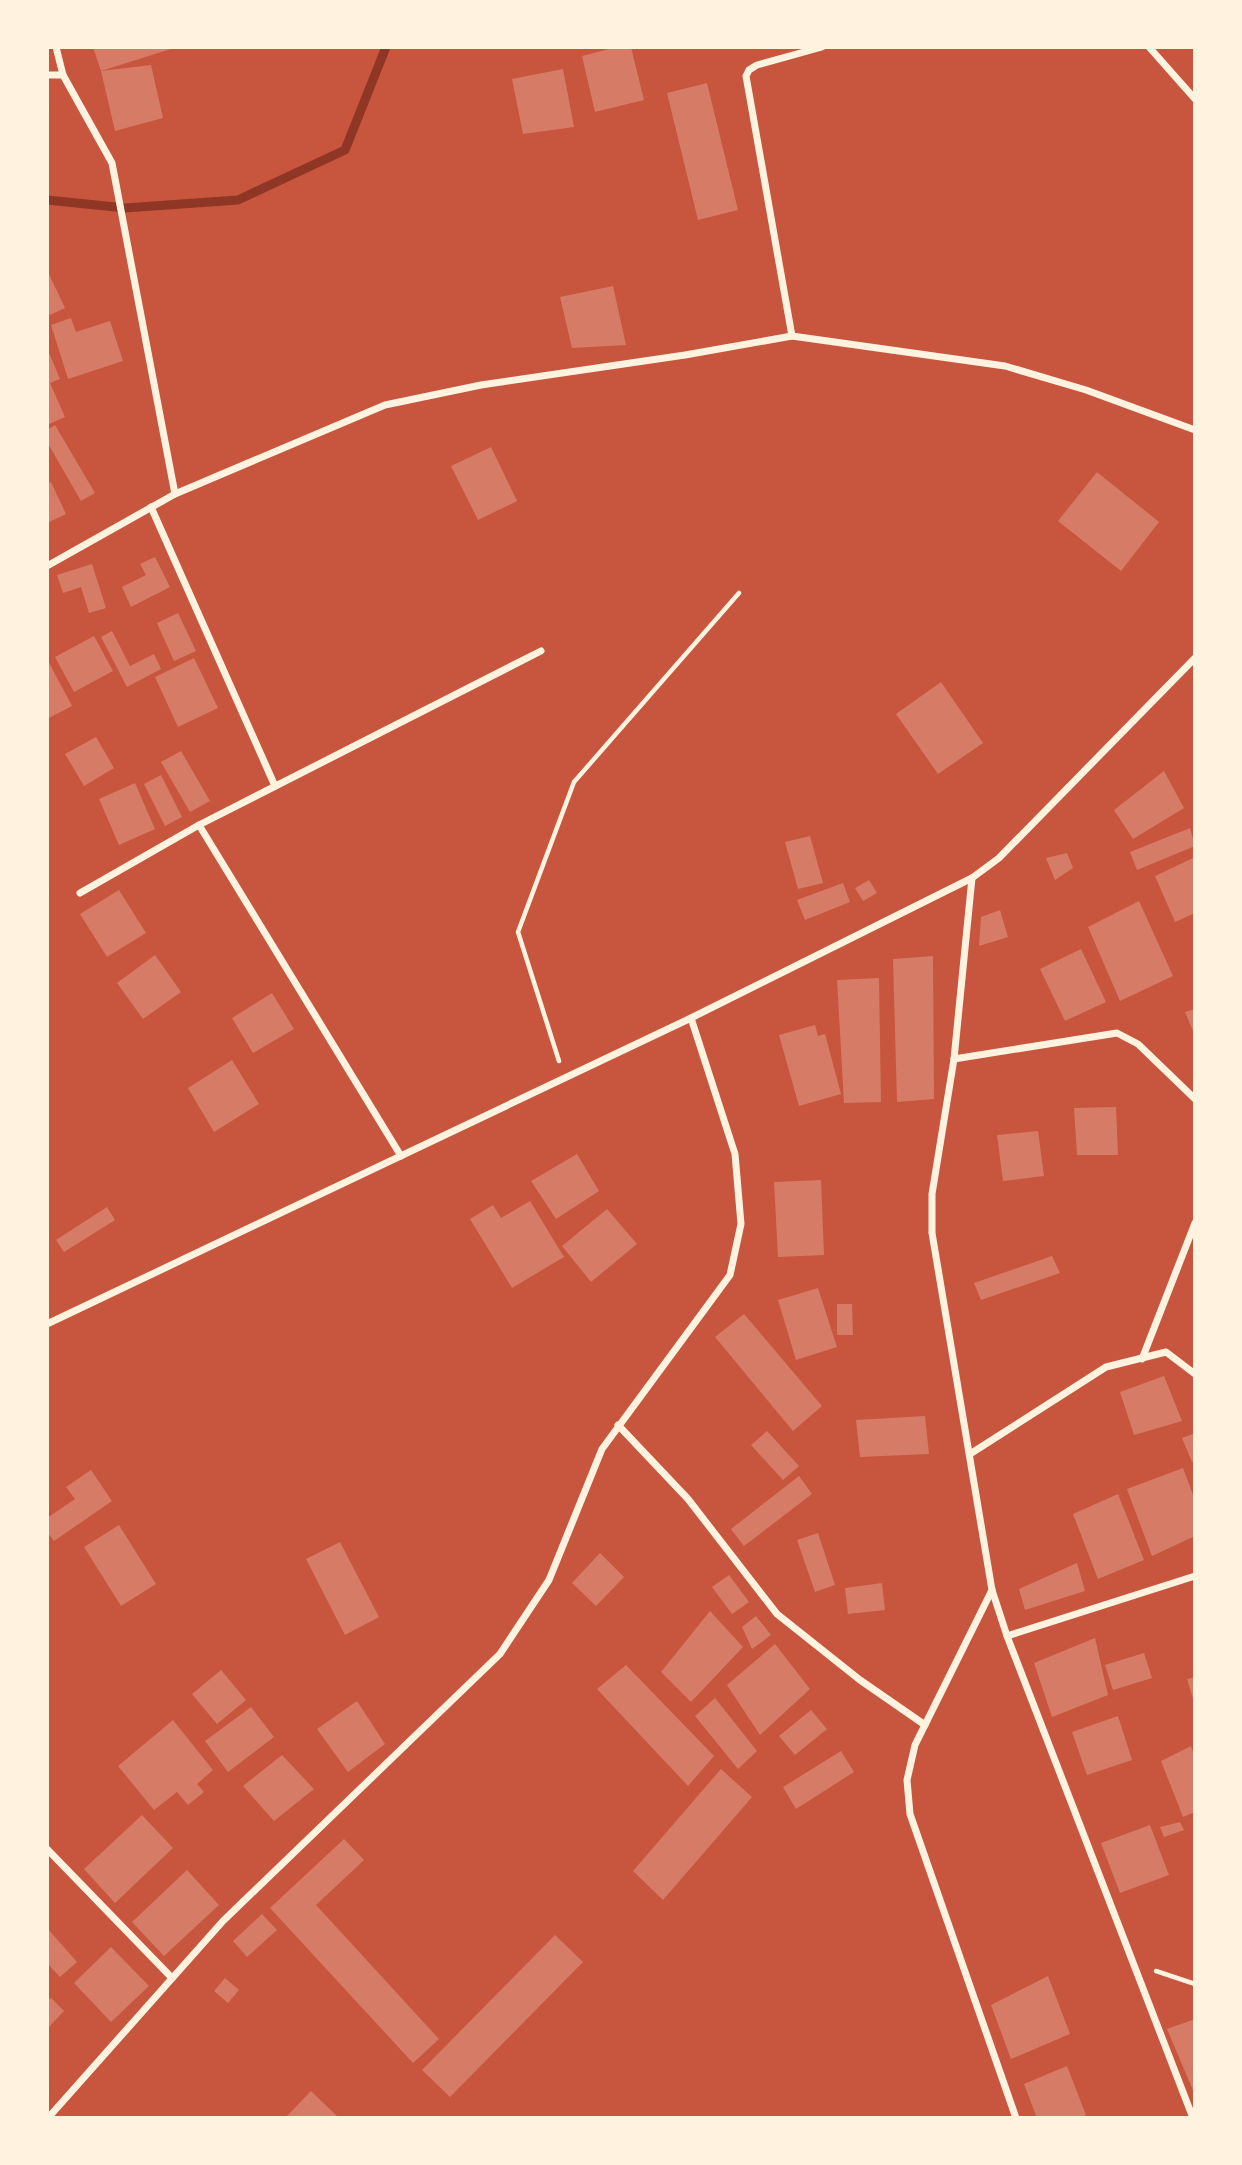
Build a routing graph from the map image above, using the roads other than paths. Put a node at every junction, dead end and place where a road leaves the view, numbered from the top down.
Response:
1 (56, 47) edge
2 (822, 47) edge
3 (1149, 47) edge
4 (47, 75) edge
5 (63, 75) junction
6 (1195, 99) edge
7 (792, 336) junction
8 (1195, 430) edge
9 (175, 494) junction
10 (151, 507) junction
11 (47, 566) edge
12 (541, 651) dead end
13 (1195, 658) edge
14 (275, 786) junction
15 (199, 825) junction
16 (972, 878) junction
17 (80, 893) dead end
18 (691, 1018) junction
19 (954, 1059) junction
20 (1195, 1099) edge
21 (401, 1156) junction
22 (1195, 1223) edge
23 (47, 1324) edge
24 (1142, 1359) junction
25 (1195, 1374) edge
26 (618, 1425) junction
27 (970, 1454) junction
28 (1195, 1576) edge
29 (992, 1590) junction
30 (1007, 1636) junction
31 (925, 1725) junction
32 (47, 1849) edge
33 (172, 1978) junction
34 (48, 2118) edge
35 (1016, 2118) edge
36 (1193, 2118) edge

1 - 5 street
2 - 7 street
3 - 6 street
4 - 5 street
5 - 9 street
7 - 8 street
7 - 9 street
9 - 10 street
10 - 11 street
10 - 14 street
12 - 14 street
13 - 16 street
14 - 15 street
15 - 17 street
15 - 21 street
16 - 18 street
16 - 19 street
18 - 21 street
18 - 26 street
19 - 20 street
19 - 27 street
21 - 23 street
22 - 24 street
24 - 25 street
24 - 27 street
26 - 31 street
26 - 33 street
27 - 29 street
28 - 30 street
29 - 30 street
29 - 31 street
30 - 36 street
31 - 35 street
32 - 33 street
33 - 34 street

